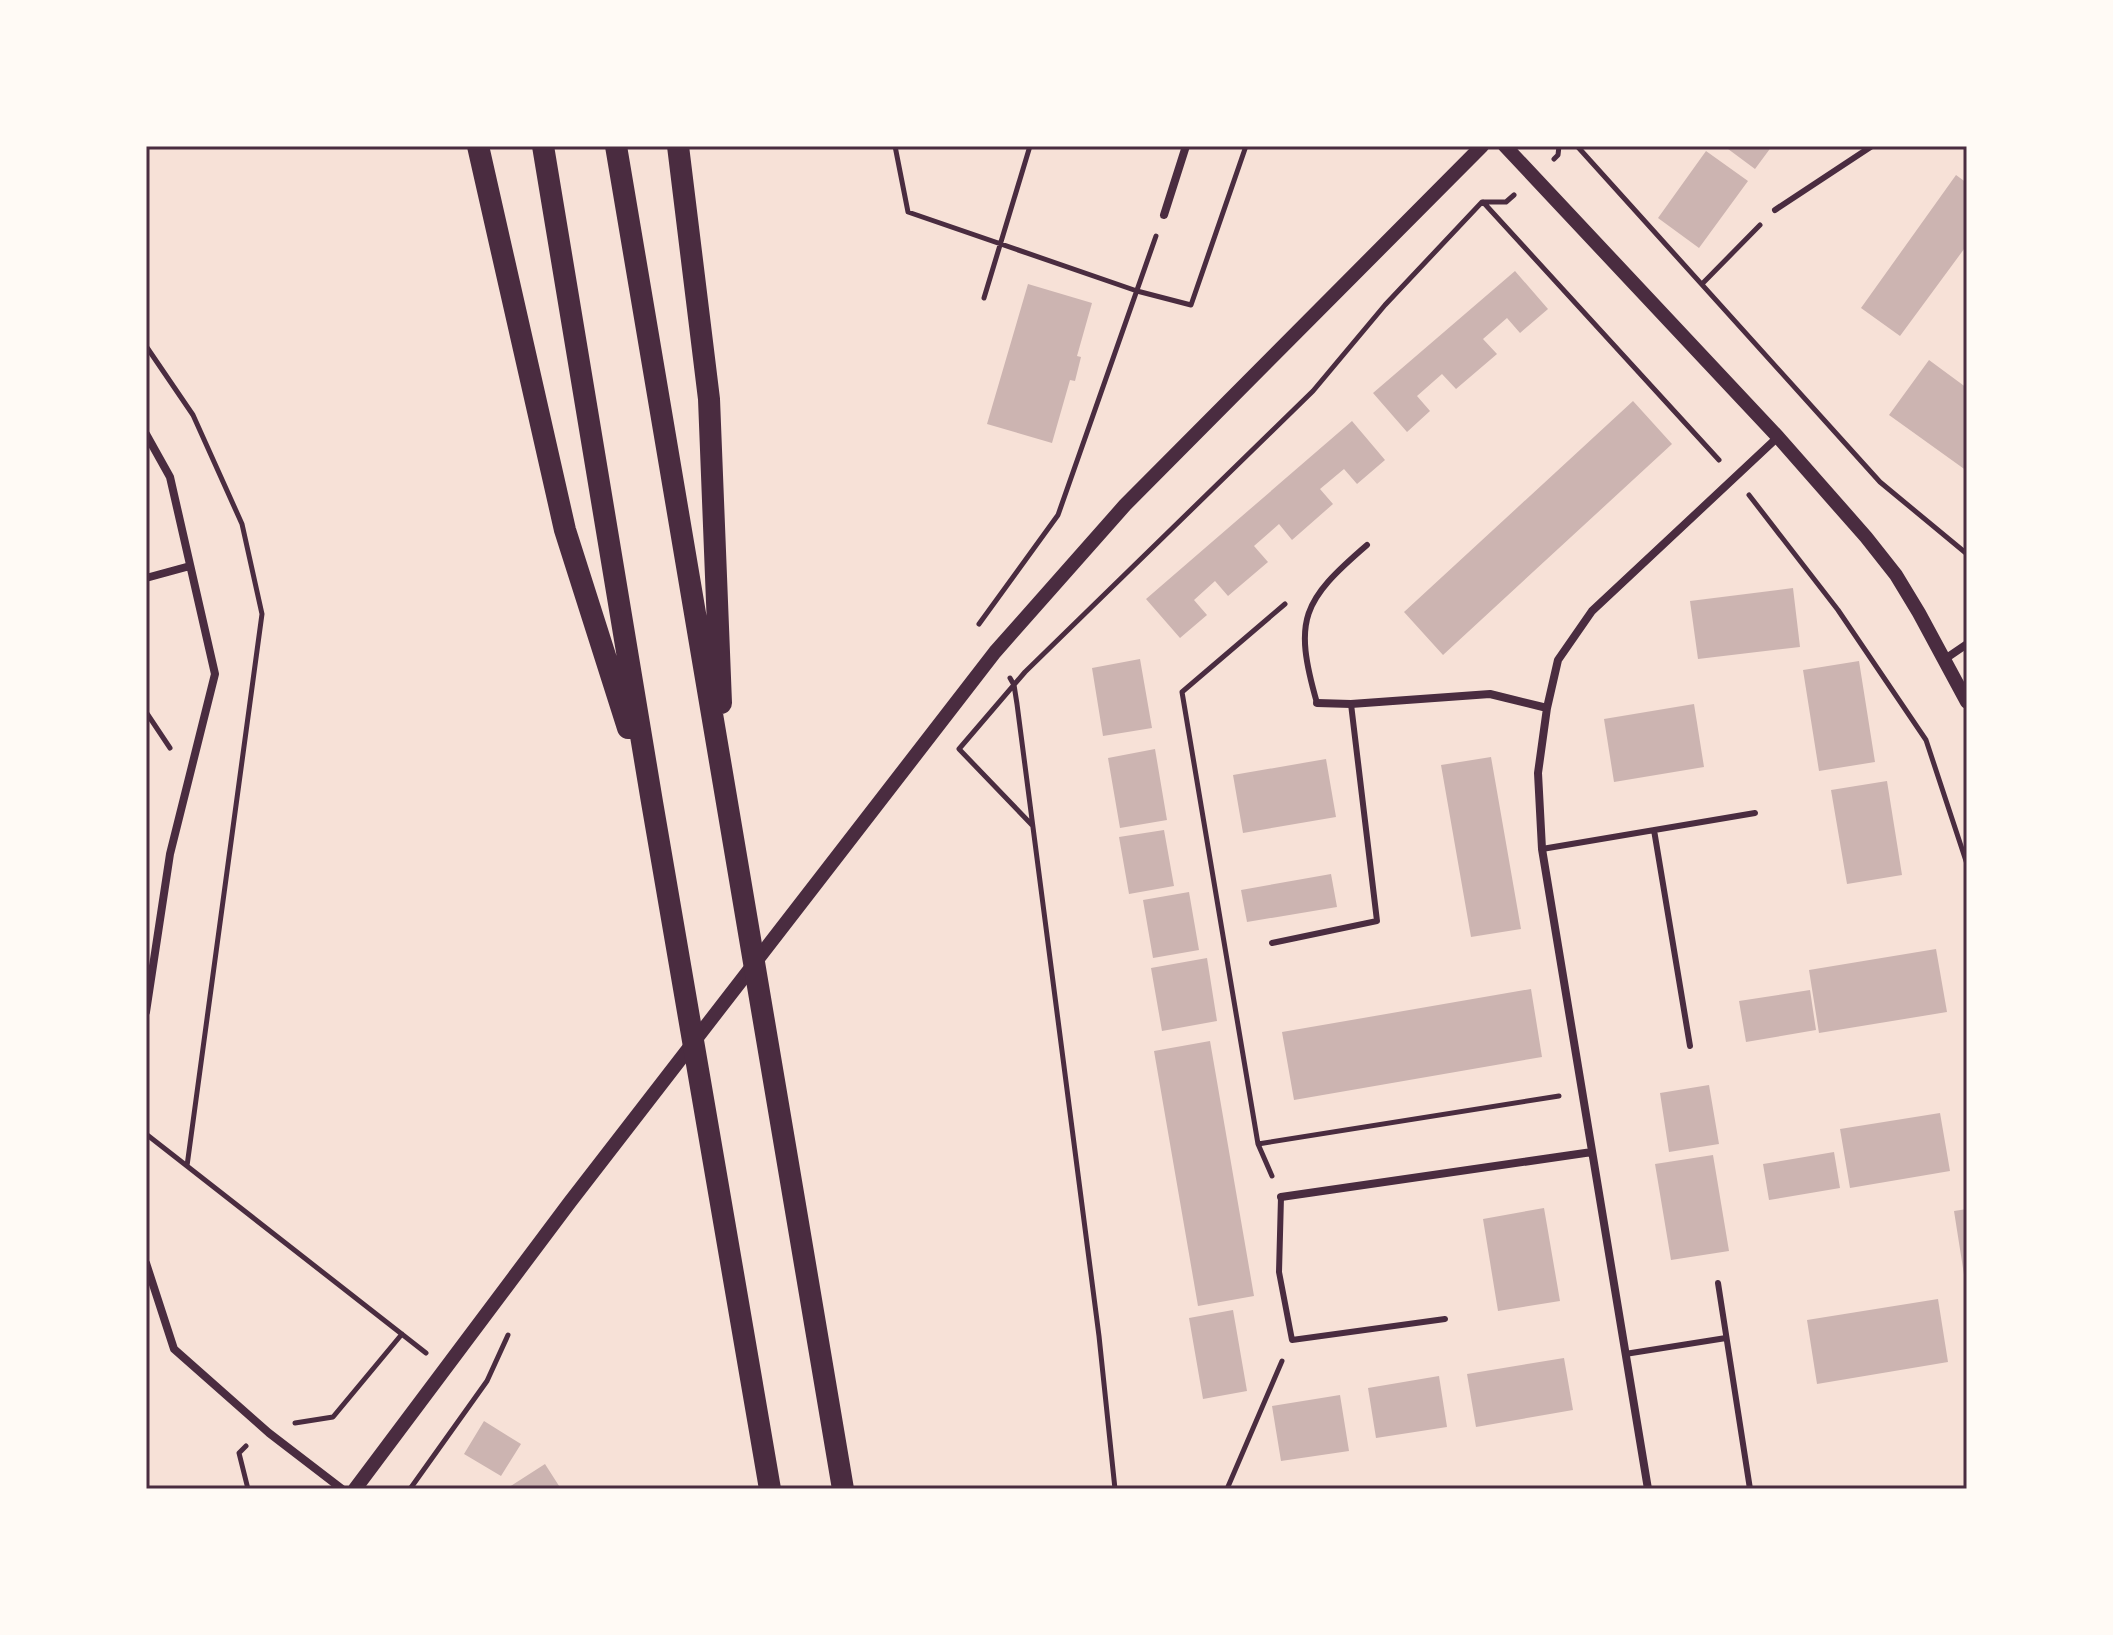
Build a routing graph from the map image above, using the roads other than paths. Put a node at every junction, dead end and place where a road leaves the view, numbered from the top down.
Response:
1 (478, 146) edge
2 (543, 146) edge
3 (616, 146) edge
4 (678, 146) edge
5 (1186, 146) edge
6 (1482, 146) edge
7 (1505, 146) edge
8 (1872, 146) edge
9 (1775, 210) road end
10 (1164, 215) road end
11 (146, 434) edge
12 (1778, 437) junction
13 (1367, 545) dead end
14 (190, 566) junction
15 (146, 578) edge
16 (1967, 644) edge
17 (1945, 659) junction
18 (1967, 702) edge
19 (1317, 703) joint
20 (1351, 704) junction
21 (1547, 708) junction
22 (725, 794) junction
23 (652, 802) junction
24 (1755, 813) dead end
25 (1654, 830) junction
26 (1542, 849) junction
27 (1272, 943) dead end
28 (146, 1012) edge
29 (1690, 1046) dead end
30 (1592, 1152) junction
31 (1281, 1197) joint
32 (146, 1263) edge
33 (1718, 1283) dead end
34 (1445, 1319) dead end
35 (1726, 1338) junction
36 (1625, 1354) junction
37 (342, 1489) edge
38 (355, 1489) edge
39 (770, 1489) edge
40 (843, 1489) edge
41 (1648, 1489) edge
42 (1750, 1489) edge

1 - 23 highway
2 - 23 highway
3 - 22 highway
4 - 22 highway
5 - 10 street
6 - 38 street
7 - 12 street
8 - 9 lane
11 - 14 street
12 - 17 street
12 - 21 street
13 - 19 lane
14 - 15 street
14 - 28 street
16 - 17 street
17 - 18 street
19 - 20 street
20 - 21 street
20 - 27 lane
21 - 26 street
22 - 40 highway
23 - 39 highway
24 - 25 lane
25 - 26 lane
25 - 29 lane
26 - 30 street
30 - 31 street
30 - 36 street
31 - 34 lane
32 - 37 street
33 - 35 lane
35 - 36 lane
35 - 42 lane
36 - 41 street

